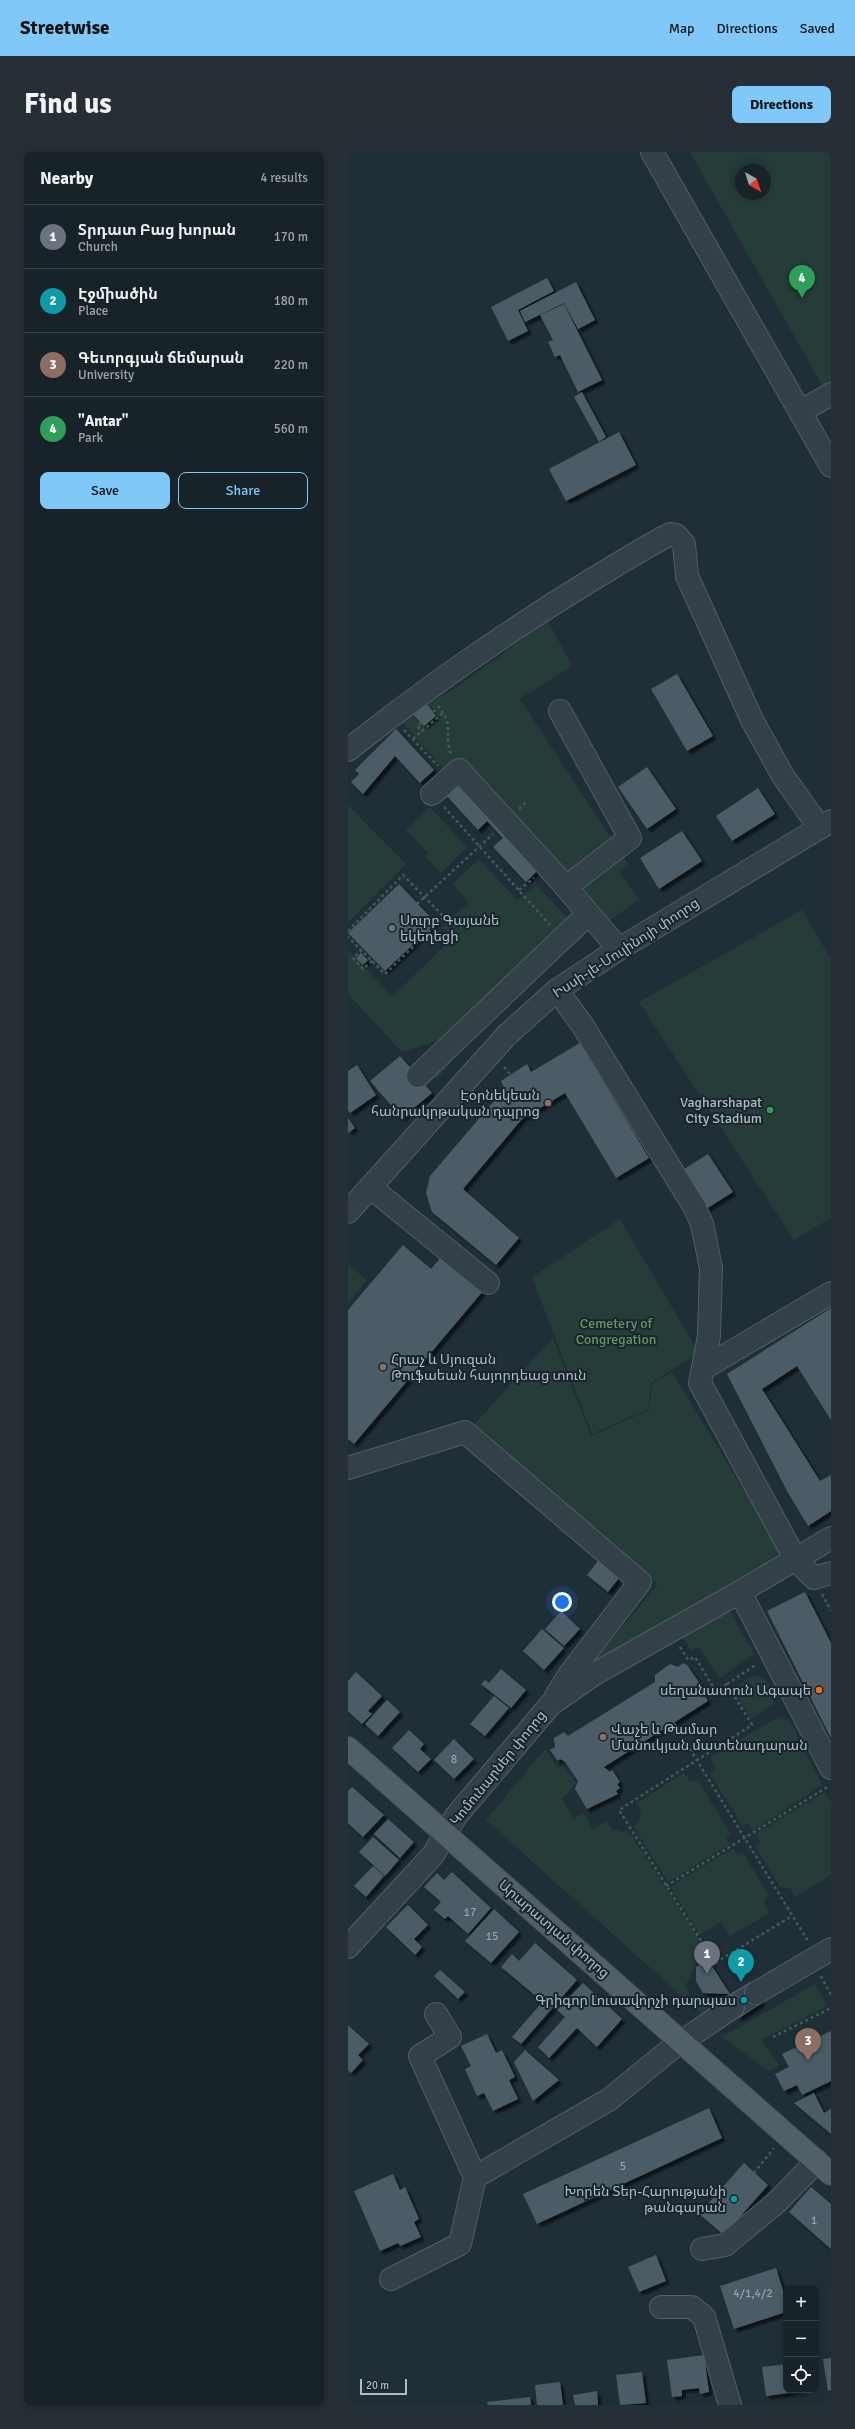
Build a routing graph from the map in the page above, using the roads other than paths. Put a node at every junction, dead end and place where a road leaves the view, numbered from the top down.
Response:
1 (652, 152) edge
2 (831, 394) edge
3 (800, 412) junction
4 (831, 466) edge
5 (560, 711) dead end
6 (348, 750) edge
7 (432, 794) road end
8 (825, 825) edge
9 (566, 887) junction
10 (588, 914) junction
11 (619, 949) junction
12 (557, 990) junction
13 (418, 1076) dead end
14 (356, 1198) edge
15 (488, 1283) dead end
16 (831, 1293) edge
17 (704, 1368) junction
18 (348, 1468) edge
19 (831, 1538) edge
20 (796, 1560) junction
21 (831, 1573) edge
22 (740, 1592) junction
23 (551, 1704) junction
24 (348, 1748) edge
25 (831, 1768) edge
26 (446, 1833) junction
27 (348, 1947) edge
28 (824, 1953) edge
29 (756, 1993) tunnel mouth
30 (732, 2007) tunnel mouth
31 (436, 2014) dead end
32 (682, 2042) junction
33 (824, 2168) edge
34 (475, 2177) junction
35 (702, 2249) dead end
36 (391, 2279) dead end
37 (661, 2307) dead end
38 (730, 2405) edge

1 - 3 street
2 - 3 street
3 - 4 street
5 - 9 street
6 - 8 street
7 - 9 street
8 - 11 street, Իսսի-լե-Մուլինոյի փողոց
9 - 10 street
10 - 11 street
10 - 13 street
11 - 12 street, Իսսի-լե-Մուլինոյի փողոց
12 - 14 street, Իսսի-լե-Մուլինոյի փողոց
12 - 17 street
14 - 15 street
16 - 17 street
17 - 20 street
18 - 23 street
19 - 20 street, Կոմունարներ փողոց
20 - 21 street
20 - 22 street, Կոմունարներ փողոց
22 - 23 street, Կոմունարներ փողոց
22 - 25 street
23 - 26 street, Կոմունարներ փողոց
24 - 26 main road, Արարատյան փողոց
26 - 27 street, Կոմունարներ փողոց
26 - 32 main road, Արարատյան փողոց
28 - 29 street
30 - 32 street
31 - 34 street
32 - 33 main road, Արարատյան փողոց
32 - 34 street
33 - 35 street
34 - 36 street
37 - 38 street

